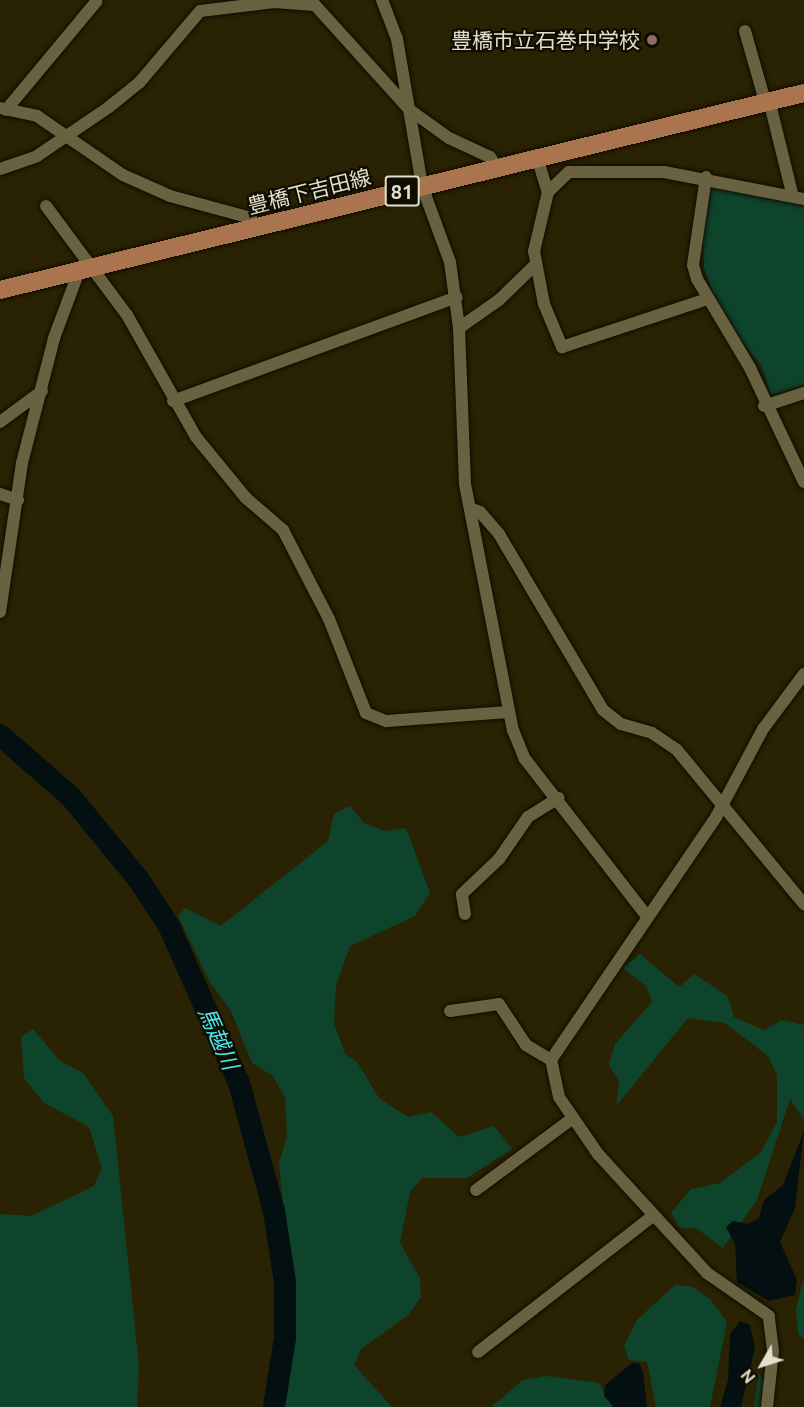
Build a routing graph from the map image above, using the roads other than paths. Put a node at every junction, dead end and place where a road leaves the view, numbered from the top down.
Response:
1 (382, 0) edge
2 (96, 2) dead end
3 (219, 3) edge
4 (745, 31) dead end
5 (804, 93) edge
6 (767, 100) junction
7 (3, 109) edge
8 (410, 110) junction
9 (70, 135) junction
10 (537, 157) junction
11 (497, 167) junction
12 (0, 169) edge
13 (706, 177) junction
14 (422, 186) junction
15 (548, 192) junction
16 (792, 193) junction
17 (804, 199) edge
18 (46, 206) dead end
19 (255, 228) junction
20 (537, 264) junction
21 (86, 269) junction
22 (0, 290) edge
23 (457, 297) junction
24 (707, 299) junction
25 (459, 328) junction
26 (42, 391) junction
27 (804, 393) edge
28 (173, 401) junction
29 (764, 406) junction
30 (0, 422) edge
31 (804, 482) edge
32 (0, 494) edge
33 (18, 500) junction
34 (470, 508) junction
35 (6, 558) edge
36 (0, 612) edge
37 (804, 674) edge
38 (509, 712) junction
39 (559, 798) junction
40 (723, 801) junction
41 (804, 904) edge
42 (465, 914) dead end
43 (647, 916) junction
44 (450, 1011) dead end
45 (551, 1060) junction
46 (573, 1118) junction
47 (476, 1190) dead end
48 (653, 1216) junction
49 (478, 1352) dead end
50 (767, 1407) edge

1 - 8 street
2 - 7 street
3 - 8 street
3 - 9 street
4 - 6 street
5 - 6 main road, 豊橋下吉田線 / 81
6 - 10 main road, 豊橋下吉田線 / 81
6 - 16 street
7 - 9 street
8 - 11 street
8 - 14 street
9 - 12 street
9 - 19 street
10 - 11 main road, 豊橋下吉田線 / 81
10 - 15 street
11 - 14 main road, 豊橋下吉田線 / 81
13 - 15 street
13 - 16 street
13 - 24 street
14 - 19 main road, 豊橋下吉田線 / 81
14 - 23 street
15 - 20 street
16 - 17 street
18 - 21 street
19 - 21 main road, 豊橋下吉田線 / 81
20 - 24 street
20 - 25 street
21 - 22 main road, 豊橋下吉田線 / 81
21 - 26 street
21 - 28 street
23 - 25 street
23 - 28 street
24 - 29 street
25 - 34 street
26 - 30 street
26 - 33 street
27 - 29 street
28 - 38 street
29 - 31 street
32 - 33 street
33 - 35 street
34 - 38 street
34 - 40 street
35 - 36 street
37 - 40 street
38 - 39 street
39 - 42 street
39 - 43 street
40 - 41 street
40 - 43 street
43 - 45 street
44 - 45 street
45 - 46 street
46 - 47 street
46 - 48 street
48 - 49 street
48 - 50 street

